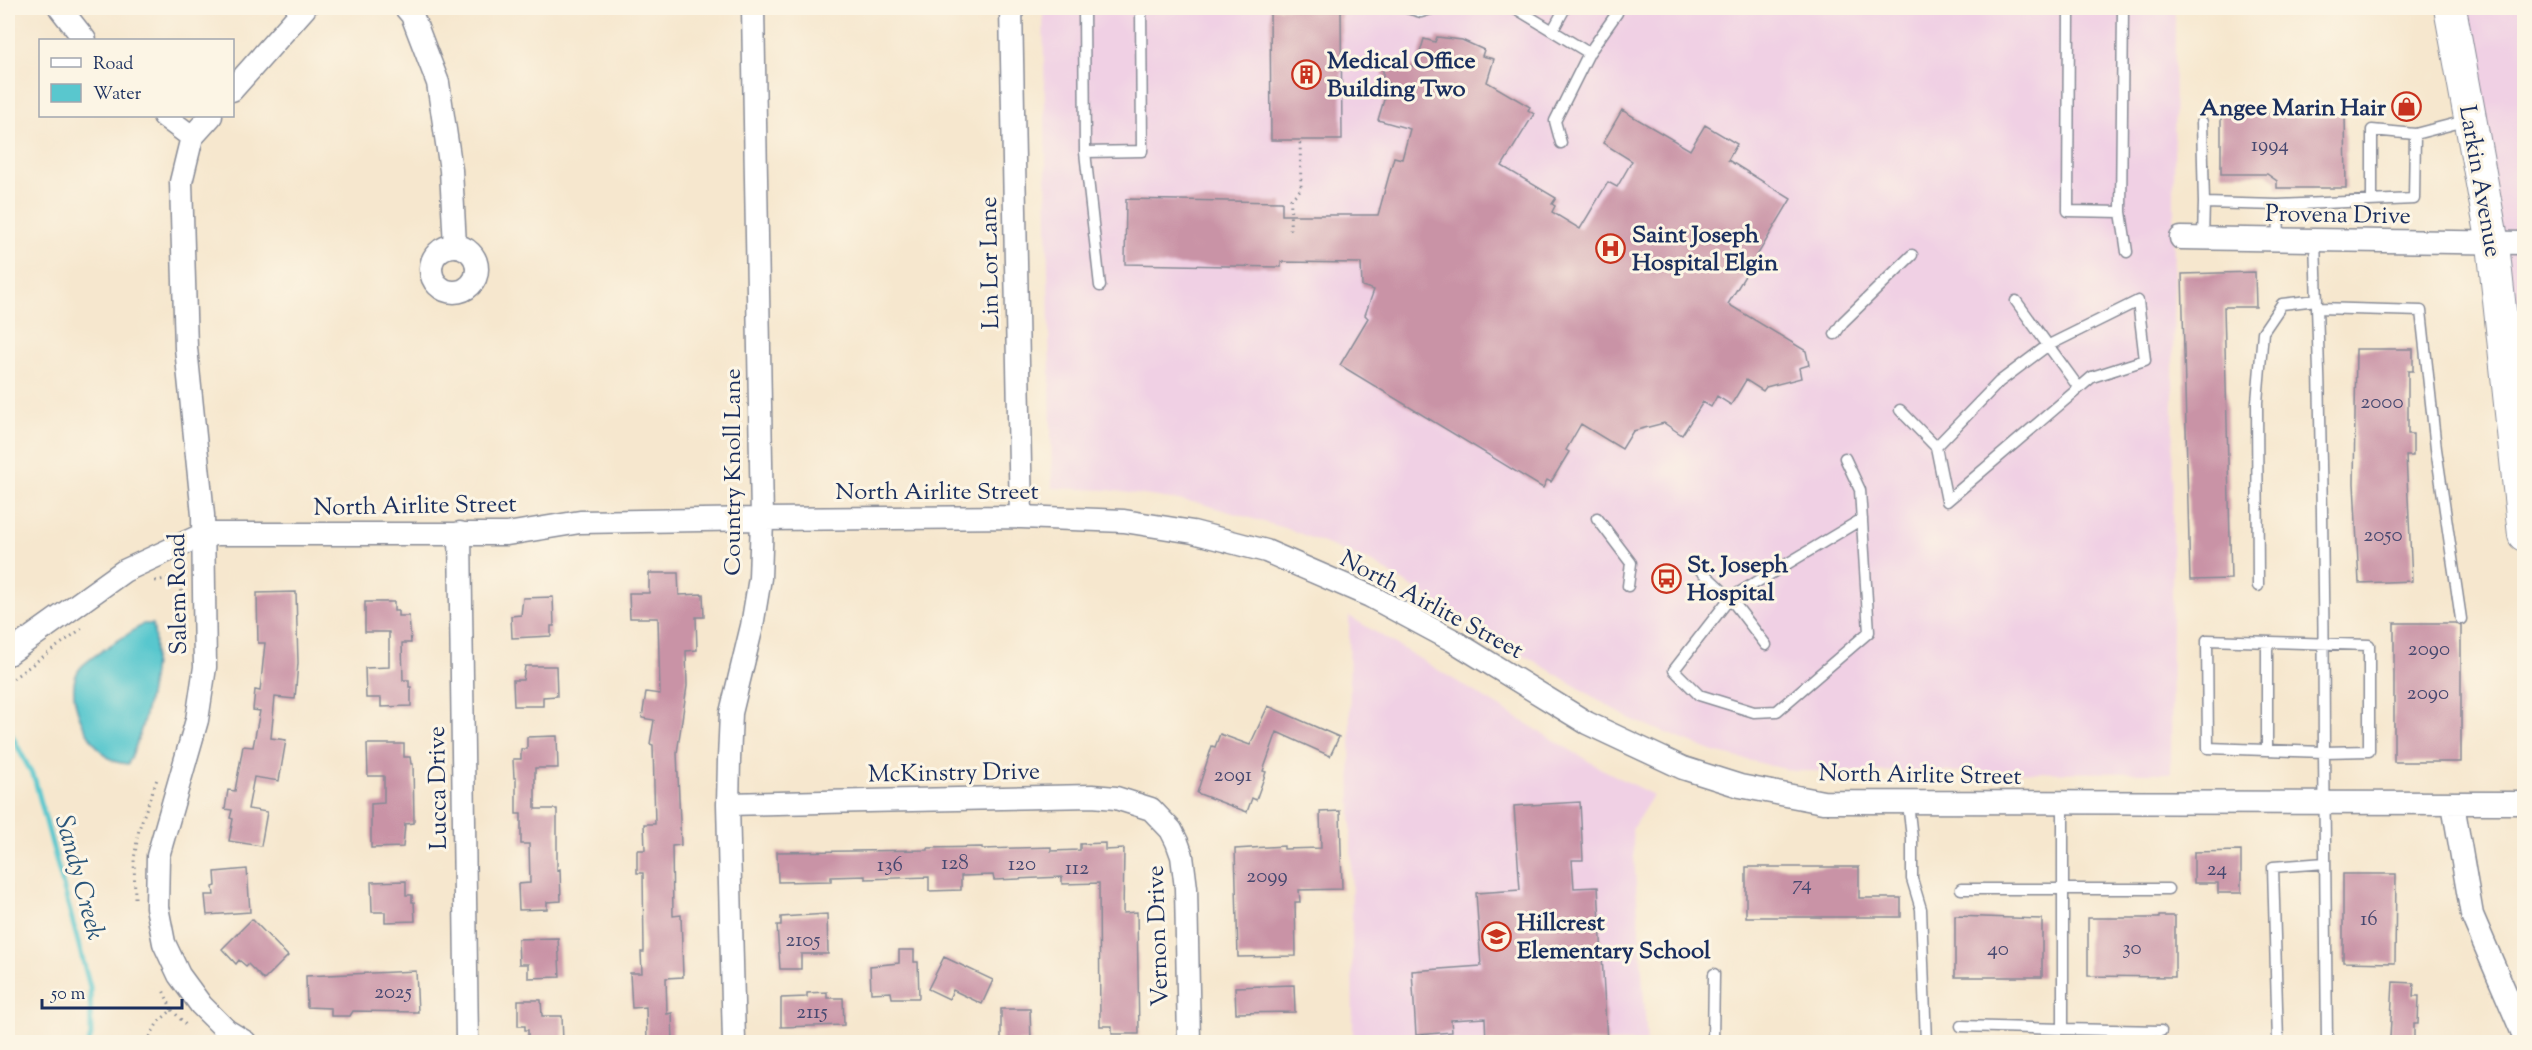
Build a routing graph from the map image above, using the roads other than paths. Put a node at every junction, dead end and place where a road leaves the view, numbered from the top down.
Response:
1 (60, 8) edge
2 (305, 8) edge
3 (406, 8) edge
4 (753, 8) edge
5 (1011, 8) edge
6 (1084, 8) edge
7 (1141, 8) edge
8 (1407, 8) edge
9 (1434, 8) edge
10 (1515, 8) edge
11 (1565, 8) edge
12 (2068, 8) edge
13 (2123, 8) edge
14 (2450, 8) edge
15 (1617, 13) dead end
16 (1553, 30) junction
17 (84, 39) edge
18 (1589, 52) junction
19 (234, 88) edge
20 (165, 117) edge
21 (210, 117) edge
22 (2471, 120) junction
23 (2202, 122) dead end
24 (2415, 134) junction
25 (192, 137) junction
26 (1561, 143) dead end
27 (1085, 152) junction
28 (2372, 201) junction
29 (2204, 203) junction
30 (2278, 205) junction
31 (2121, 212) junction
32 (2192, 238) joint
33 (2279, 239) junction
34 (2315, 240) junction
35 (2524, 243) edge
36 (2493, 244) junction
37 (455, 246) dead end
38 (2127, 252) dead end
39 (1912, 255) dead end
40 (1100, 286) dead end
41 (2016, 301) dead end
42 (2318, 304) junction
43 (1835, 334) dead end
44 (2048, 346) junction
45 (2079, 388) junction
46 (1900, 410) dead end
47 (1936, 447) junction
48 (1845, 458) dead end
49 (2522, 487) edge
50 (1021, 517) junction
51 (1597, 518) dead end
52 (762, 519) junction
53 (1862, 519) junction
54 (2524, 532) edge
55 (460, 533) junction
56 (204, 534) junction
57 (1697, 567) dead end
58 (1628, 586) dead end
59 (2258, 586) dead end
60 (1730, 598) junction
61 (2461, 619) dead end
62 (2266, 642) junction
63 (2324, 644) junction
64 (1766, 645) dead end
65 (8, 654) edge
66 (2267, 748) junction
67 (2324, 752) junction
68 (1908, 803) junction
69 (2063, 803) junction
70 (2524, 803) edge
71 (728, 804) junction
72 (2324, 804) junction
73 (2453, 804) junction
74 (1171, 830) joint
75 (2325, 863) junction
76 (1961, 889) dead end
77 (2063, 889) junction
78 (2168, 889) dead end
79 (1714, 974) dead end
80 (1961, 1026) dead end
81 (2063, 1029) junction
82 (2161, 1031) dead end
83 (2524, 1036) edge
84 (245, 1042) edge
85 (467, 1042) edge
86 (734, 1042) edge
87 (1189, 1042) edge
88 (1713, 1042) edge
89 (1926, 1042) edge
90 (2278, 1042) edge
91 (2327, 1042) edge

1 - 17 street
2 - 19 street
3 - 37 street
4 - 52 street, Country Knoll Lane
5 - 50 street, Lin Lor Lane
6 - 27 lane
7 - 27 lane
8 - 9 lane
10 - 16 lane
11 - 16 lane
12 - 31 lane
13 - 31 lane
14 - 22 main road, Larkin Avenue
15 - 18 lane
16 - 18 lane
18 - 26 lane
20 - 25 street
21 - 25 street, Salem Road
22 - 24 lane
22 - 36 main road, Larkin Avenue
23 - 29 lane
24 - 28 lane
24 - 28 lane
25 - 56 street, Salem Road
27 - 40 lane
28 - 30 lane
29 - 30 lane
29 - 32 lane
30 - 33 lane
31 - 38 lane
32 - 33 street, Provena Drive
33 - 34 street, Provena Drive
34 - 36 street, Provena Drive
34 - 42 lane
35 - 36 street, Provena Drive
36 - 49 main road, Larkin Avenue
39 - 43 lane
41 - 44 lane
42 - 59 lane
42 - 61 lane
42 - 63 lane
44 - 45 lane
44 - 45 lane
44 - 47 lane
45 - 47 lane
46 - 47 lane
48 - 53 lane
49 - 54 main road, Larkin Avenue
50 - 52 street, North Airlite Street
50 - 68 street, North Airlite Street
51 - 58 lane
52 - 55 street, North Airlite Street
52 - 71 street, Country Knoll Lane
53 - 60 lane
53 - 60 lane
55 - 56 street, North Airlite Street
55 - 85 street, Lucca Drive
56 - 65 street, North Airlite Street
56 - 84 street, Salem Road
57 - 60 lane
60 - 64 lane
62 - 63 lane
62 - 66 lane
62 - 66 lane
63 - 67 lane
63 - 67 lane
66 - 67 lane
67 - 72 lane
68 - 69 street, North Airlite Street
68 - 89 lane
69 - 72 street, North Airlite Street
69 - 77 lane
70 - 73 street, North Airlite Street
71 - 74 street, McKinstry Drive
71 - 86 street, Country Knoll Lane
72 - 73 street, North Airlite Street
72 - 75 lane
73 - 83 street
74 - 87 street, Vernon Drive
75 - 90 lane
75 - 91 lane
76 - 77 lane
77 - 78 lane
77 - 81 lane
79 - 88 lane
80 - 81 lane
81 - 82 lane

